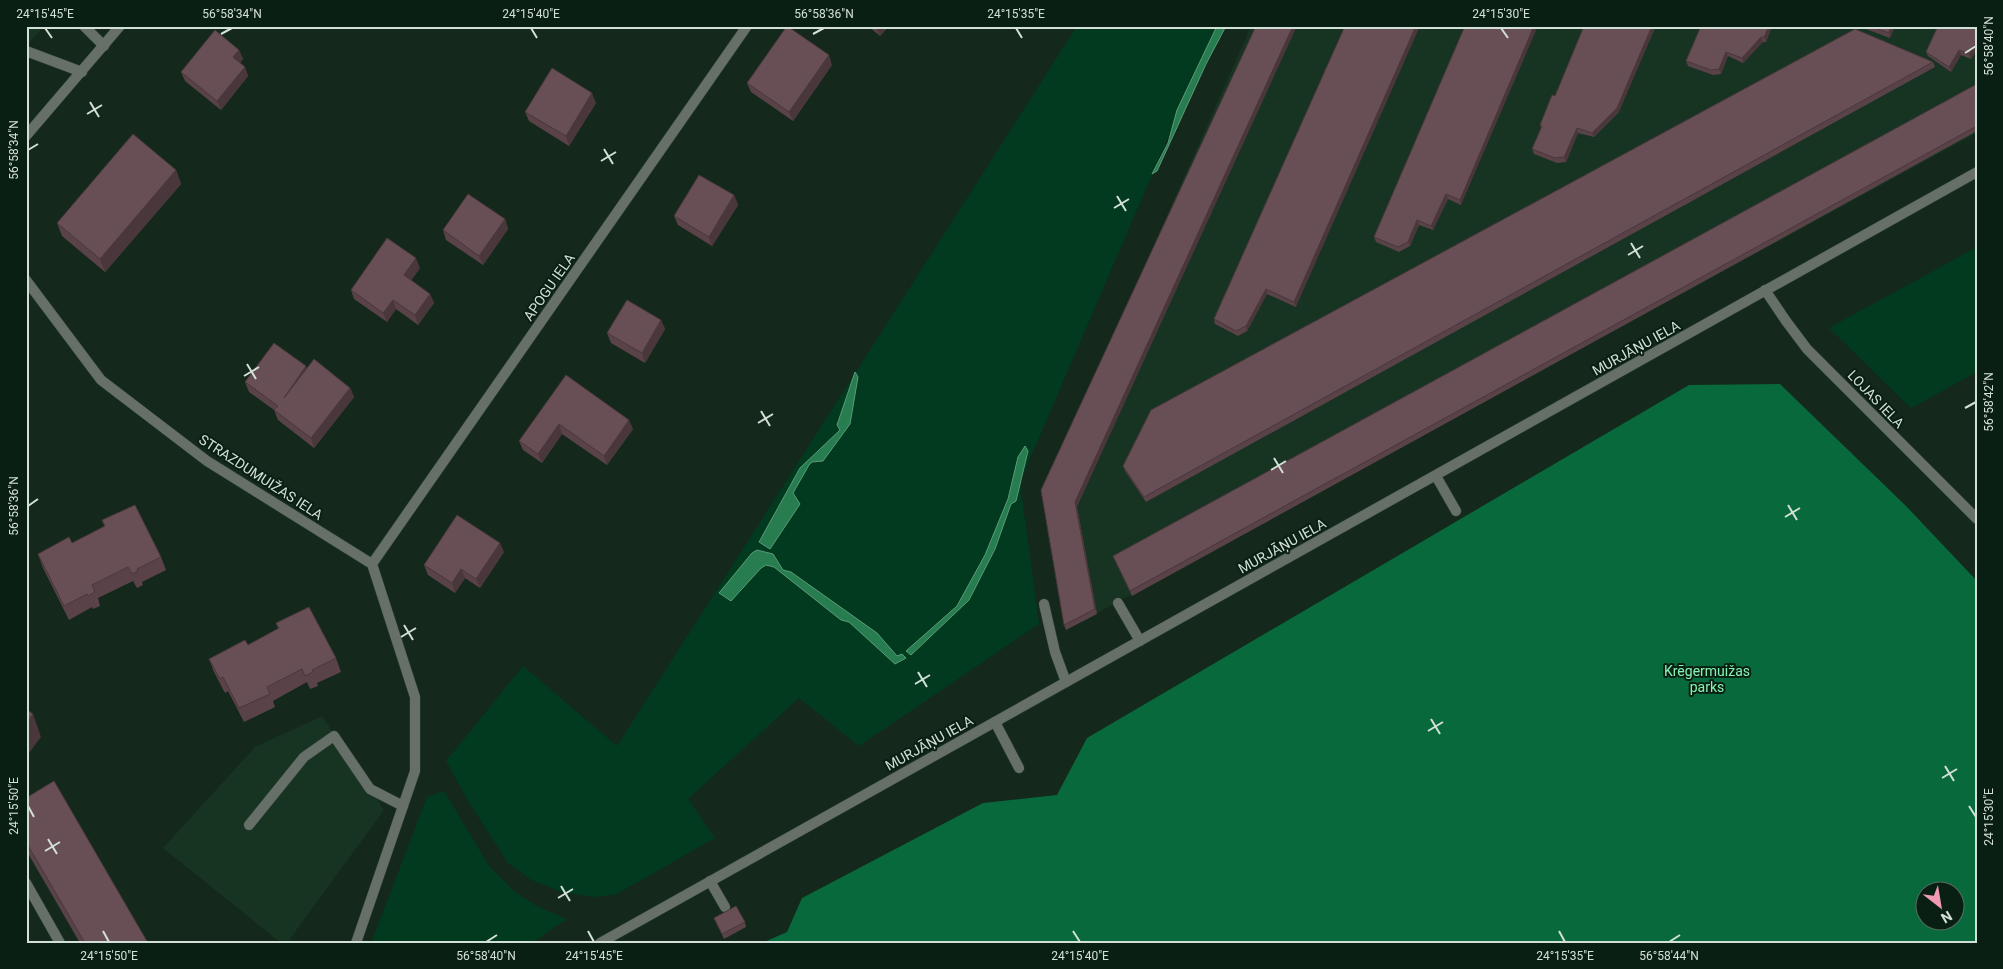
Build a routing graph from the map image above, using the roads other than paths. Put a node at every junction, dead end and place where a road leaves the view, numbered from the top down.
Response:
1 (84, 26) edge
2 (120, 26) edge
3 (747, 26) edge
4 (104, 46) junction
5 (26, 51) edge
6 (82, 72) junction
7 (26, 136) edge
8 (1977, 172) edge
9 (26, 280) edge
10 (1765, 290) junction
11 (1436, 476) junction
12 (1456, 511) dead end
13 (1977, 519) edge
14 (372, 564) junction
15 (1118, 603) dead end
16 (1044, 604) dead end
17 (1140, 641) junction
18 (1066, 682) junction
19 (995, 722) junction
20 (1018, 768) dead end
21 (403, 806) junction
22 (249, 825) dead end
23 (710, 881) junction
24 (26, 884) edge
25 (725, 907) dead end
26 (605, 942) edge
27 (60, 943) edge
28 (356, 943) edge

1 - 4 street
2 - 4 street
3 - 14 street, APOGU IELA
4 - 6 street
5 - 6 street
6 - 7 street
8 - 10 street, MURJĀŅU IELA
9 - 14 street, STRAZDUMUIŽAS IELA
10 - 11 street, MURJĀŅU IELA
10 - 13 street, LOJAS IELA
11 - 12 street
11 - 17 street, MURJĀŅU IELA
14 - 21 street
15 - 17 street
16 - 18 street
17 - 18 street, MURJĀŅU IELA
18 - 19 street, MURJĀŅU IELA
19 - 20 street
19 - 23 street, MURJĀŅU IELA
21 - 22 street
21 - 28 street
23 - 25 street
23 - 26 street, MURJĀŅU IELA
24 - 27 street

